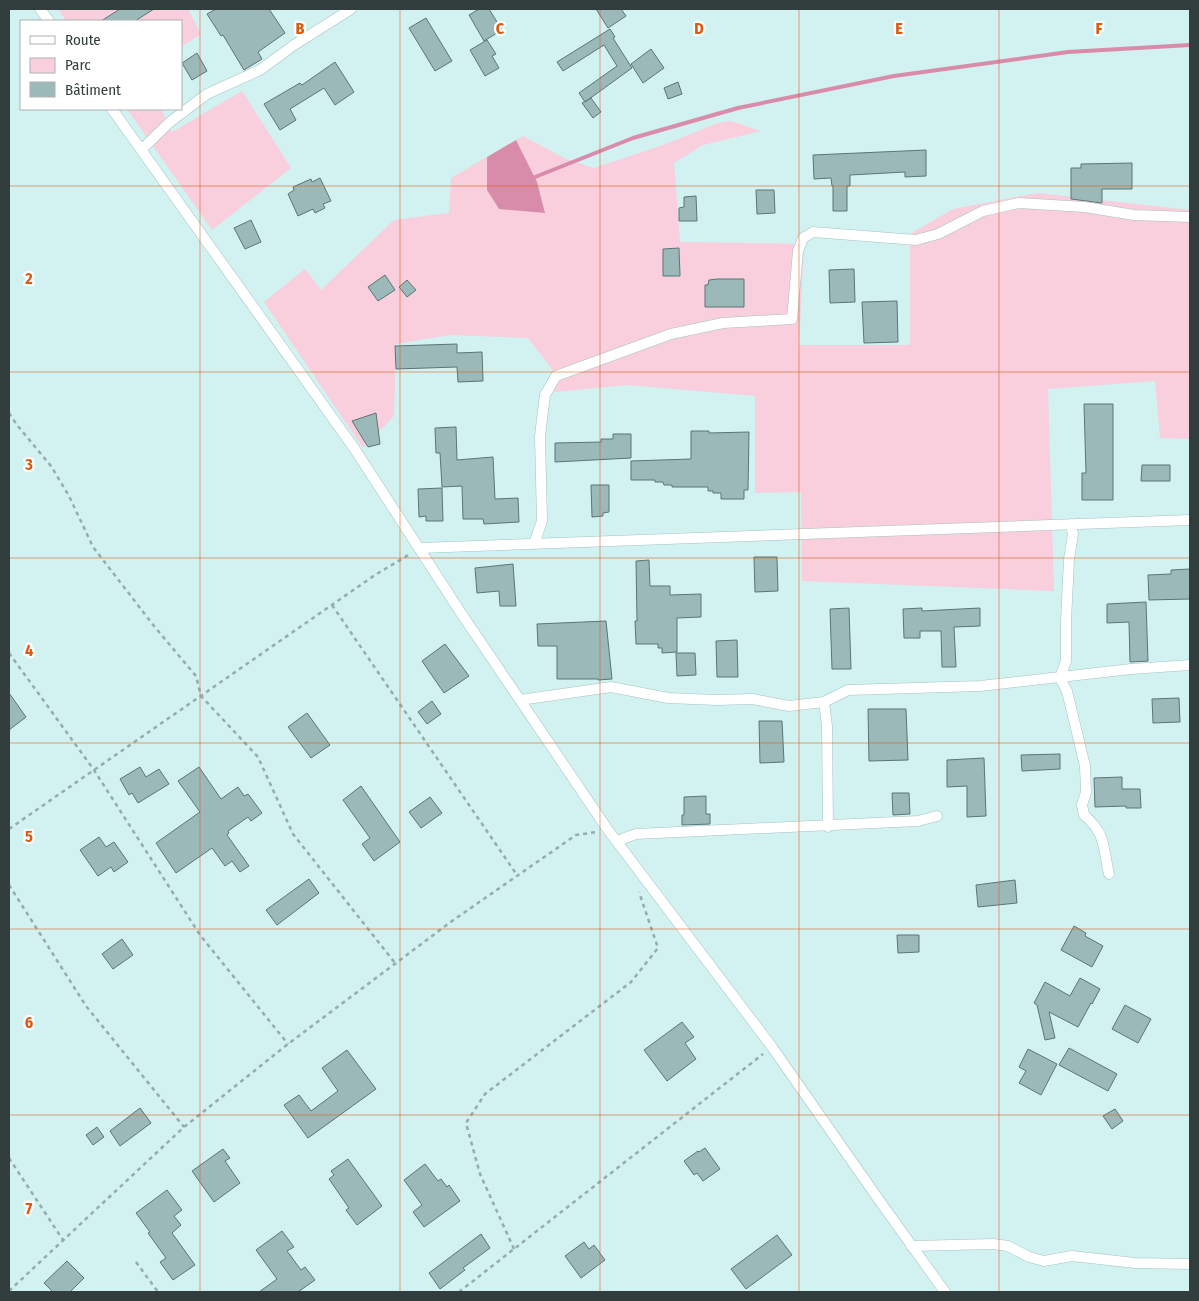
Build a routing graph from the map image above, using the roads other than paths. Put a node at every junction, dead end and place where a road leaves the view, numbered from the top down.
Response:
1 (40, 9) edge
2 (351, 9) edge
3 (48, 20) edge
4 (113, 110) edge
5 (141, 150) junction
6 (1190, 217) edge
7 (1190, 520) edge
8 (1071, 524) junction
9 (534, 544) junction
10 (420, 548) junction
11 (1190, 664) edge
12 (1060, 678) junction
13 (520, 700) junction
14 (824, 702) junction
15 (936, 816) dead end
16 (828, 827) junction
17 (616, 841) junction
18 (1109, 874) dead end
19 (911, 1246) junction
20 (1190, 1264) edge
21 (945, 1292) edge

1 - 3 street
2 - 5 street
4 - 5 street
5 - 10 street
6 - 9 street
7 - 8 street
8 - 9 street
8 - 12 street
9 - 10 street
10 - 13 street
11 - 12 street
12 - 14 street
12 - 18 street
13 - 14 street
13 - 17 street
14 - 16 street
15 - 16 street
16 - 17 street
17 - 19 street
19 - 20 street
19 - 21 street

